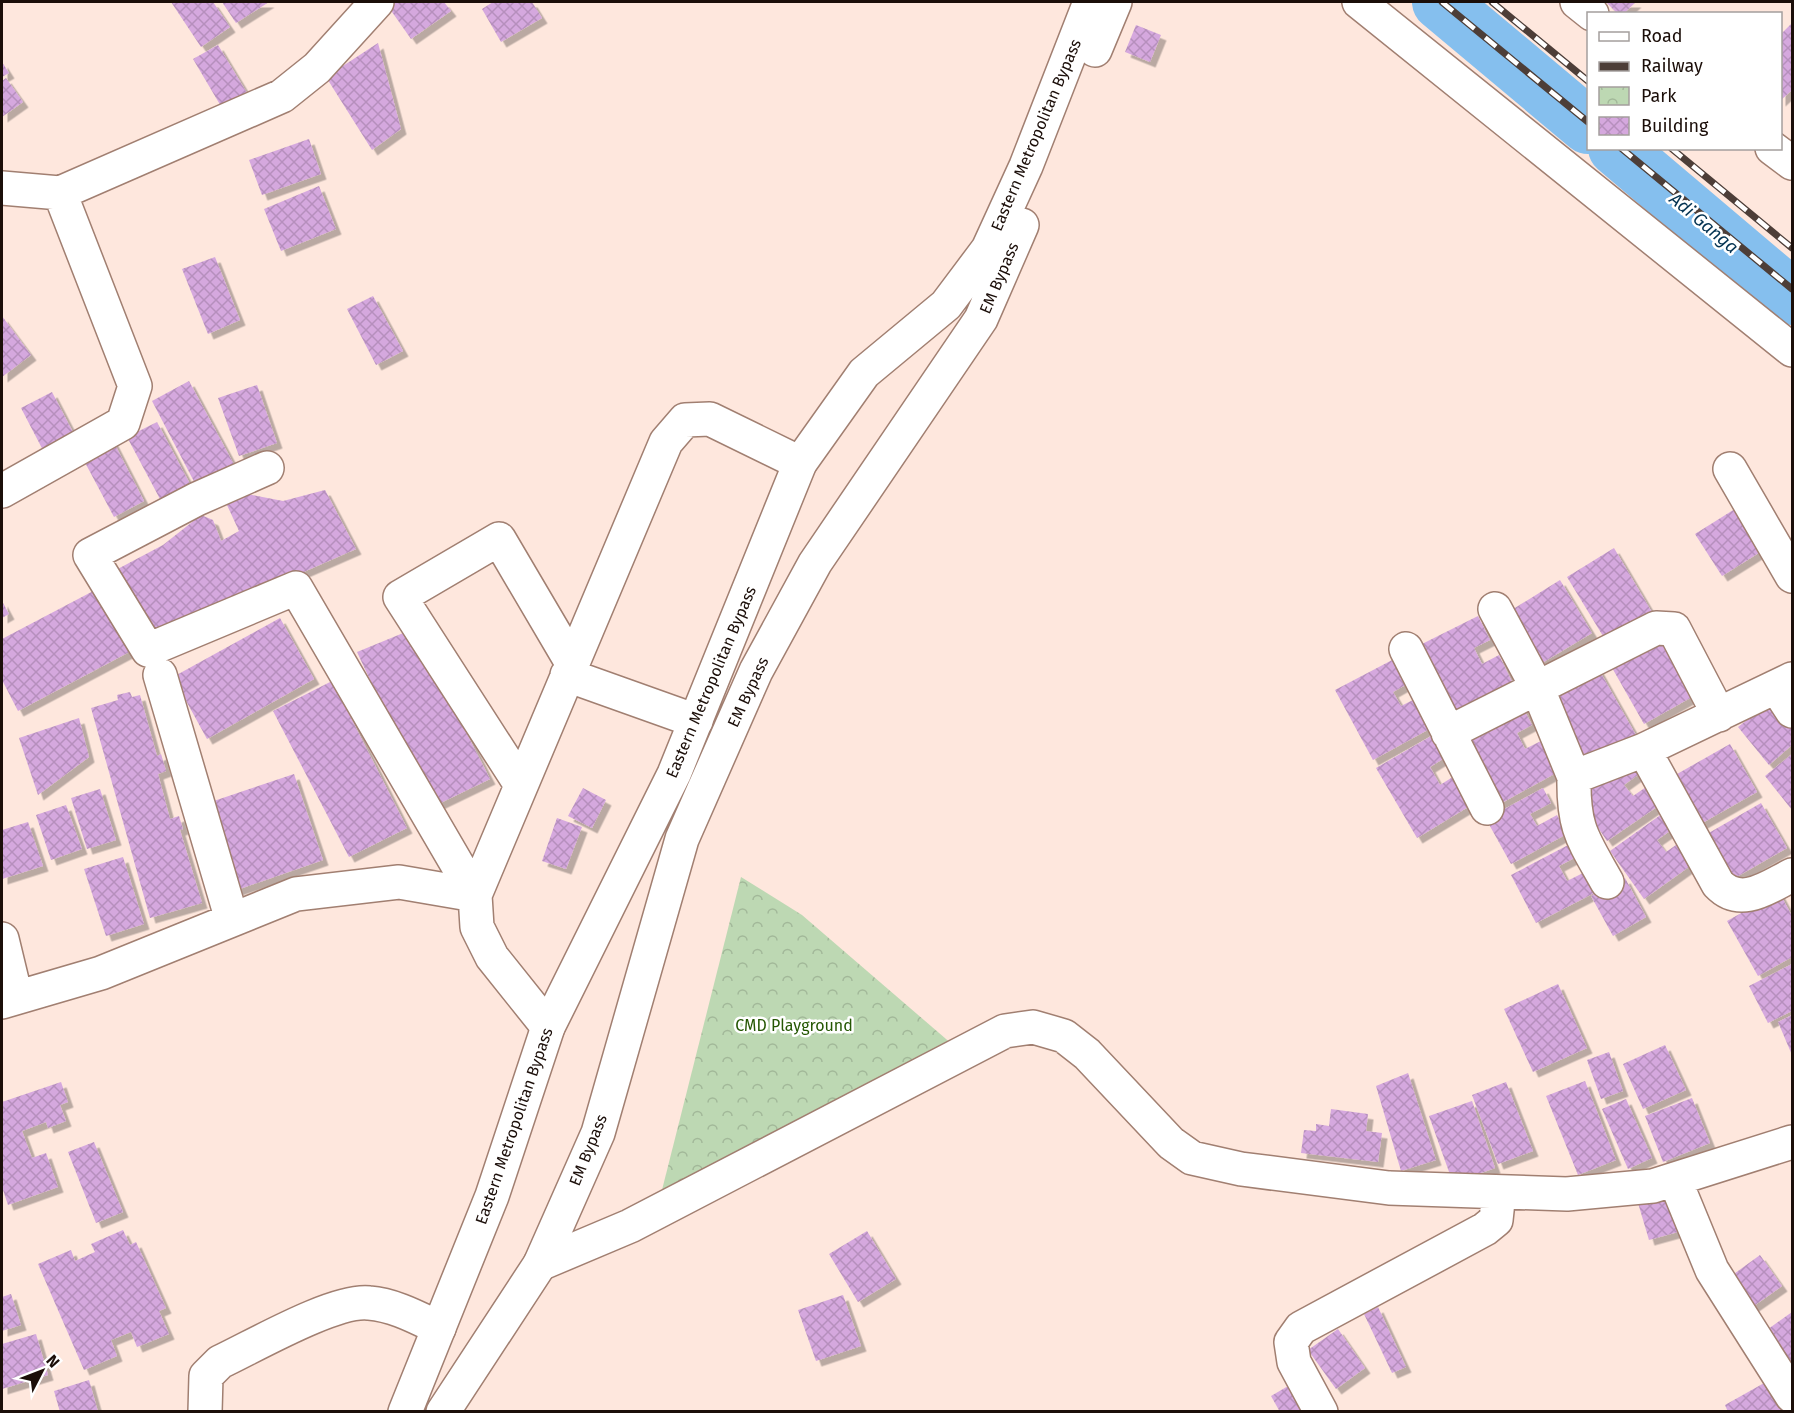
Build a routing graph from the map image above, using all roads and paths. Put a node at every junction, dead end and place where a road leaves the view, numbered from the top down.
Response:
1 (377, 2) edge
2 (1090, 2) edge
3 (1115, 2) edge
4 (1359, 2) edge
5 (1577, 2) edge
6 (1590, 12) edge
7 (1776, 150) edge
8 (1792, 163) edge
9 (2, 188) edge
10 (60, 193) junction
11 (1792, 350) edge
12 (800, 463) junction
13 (267, 468) dead end
14 (1730, 469) dead end
15 (2, 491) edge
16 (1792, 576) edge
17 (1495, 609) dead end
18 (1406, 649) dead end
19 (570, 669) junction
20 (160, 675) dead end
21 (1537, 687) junction
22 (1787, 693) edge
23 (1719, 715) junction
24 (696, 721) junction
25 (1448, 733) junction
26 (1644, 750) junction
27 (674, 774) junction
28 (1574, 777) junction
29 (521, 785) junction
30 (704, 789) junction
31 (1487, 808) dead end
32 (1792, 875) edge
33 (1607, 882) dead end
34 (475, 895) junction
35 (232, 920) junction
36 (2, 939) edge
37 (9, 1000) edge
38 (548, 1027) junction
39 (1792, 1142) edge
40 (1675, 1180) junction
41 (1499, 1192) junction
42 (540, 1264) junction
43 (438, 1328) junction
44 (1792, 1396) edge
45 (205, 1412) edge
46 (405, 1412) edge
47 (443, 1412) edge
48 (1321, 1412) edge

1 - 10 street
2 - 12 street, Eastern Metropolitan Bypass
3 - 30 street, EM Bypass
4 - 11 street
5 - 6 street
7 - 8 street
9 - 10 street
10 - 15 street
12 - 19 street
12 - 24 street, Eastern Metropolitan Bypass
13 - 34 street
14 - 16 street
17 - 21 street
18 - 25 street
19 - 24 street
19 - 29 street
19 - 29 street
20 - 35 street
21 - 23 street
21 - 25 street
21 - 28 street
22 - 23 street
23 - 26 street
24 - 27 street, Eastern Metropolitan Bypass
25 - 31 street
26 - 28 street
26 - 32 street
27 - 30 street
27 - 38 street, Eastern Metropolitan Bypass
28 - 33 street
29 - 34 street
30 - 42 street, EM Bypass
34 - 35 street
34 - 38 street
35 - 37 street
36 - 37 street
38 - 43 street, Eastern Metropolitan Bypass
39 - 40 street
40 - 41 street
40 - 44 street
41 - 42 street
41 - 48 street
42 - 47 street, EM Bypass
43 - 45 street
43 - 46 street, Eastern Metropolitan Bypass

